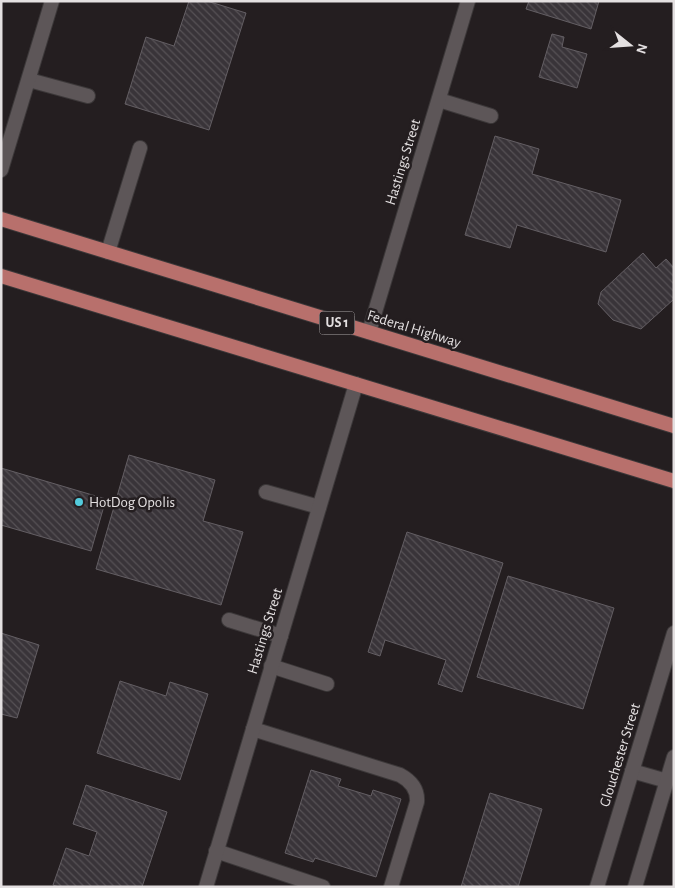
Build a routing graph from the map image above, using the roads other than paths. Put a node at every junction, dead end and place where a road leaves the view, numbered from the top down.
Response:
1 (52, 1) edge
2 (468, 1) edge
3 (29, 80) junction
4 (88, 96) dead end
5 (438, 100) junction
6 (491, 116) dead end
7 (140, 148) dead end
8 (1, 170) edge
9 (1, 219) edge
10 (108, 252) junction
11 (1, 276) edge
12 (369, 332) junction
13 (356, 384) junction
14 (674, 426) edge
15 (674, 470) edge
16 (646, 472) junction
17 (674, 481) edge
18 (266, 492) dead end
19 (319, 507) junction
20 (229, 620) dead end
21 (674, 633) edge
22 (281, 636) junction
23 (271, 666) junction
24 (327, 684) dead end
25 (253, 729) junction
26 (674, 758) edge
27 (632, 771) junction
28 (667, 782) junction
29 (216, 851) junction
30 (206, 887) edge
31 (323, 887) edge
32 (391, 887) edge
33 (597, 887) edge
34 (635, 887) edge

1 - 3 street
2 - 5 street, Hastings Street
3 - 4 street
3 - 8 street
5 - 6 street
5 - 12 street, Hastings Street
7 - 10 street
9 - 10 main road, Federal Highway / US 1
10 - 12 main road, Federal Highway / US 1
11 - 13 main road
12 - 14 main road, Federal Highway / US 1
13 - 16 main road
13 - 19 street, Hastings Street
15 - 16 main road
16 - 17 main road
18 - 19 street
19 - 22 street, Hastings Street
20 - 22 street
21 - 27 street, Glouchester Street
22 - 23 street, Hastings Street
23 - 24 street
23 - 25 street, Hastings Street
25 - 29 street, Hastings Street
25 - 32 street
26 - 28 street
27 - 28 street
27 - 33 street, Glouchester Street
28 - 34 street
29 - 30 street, Hastings Street
29 - 31 street

